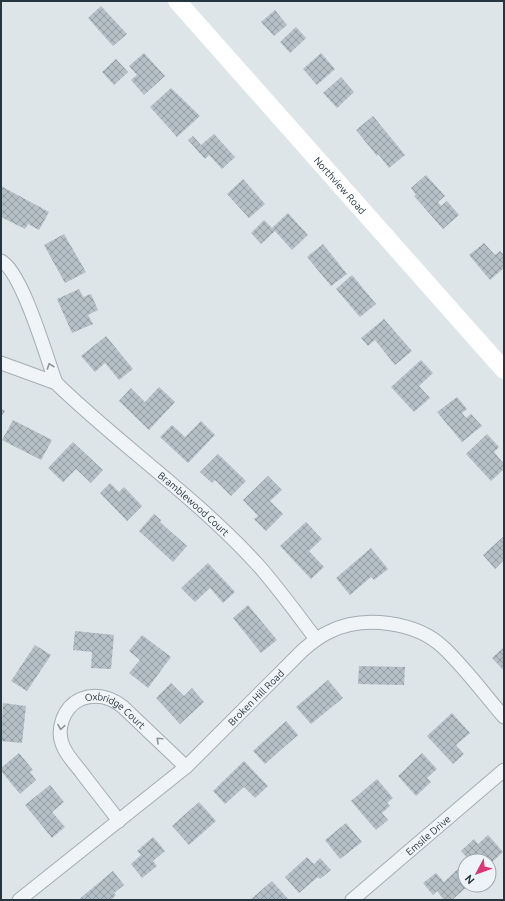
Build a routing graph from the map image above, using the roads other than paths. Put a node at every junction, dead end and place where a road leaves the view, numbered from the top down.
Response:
1 (177, 1) edge
2 (1, 261) edge
3 (1, 363) edge
4 (504, 370) edge
5 (56, 383) junction
6 (316, 639) junction
7 (504, 717) edge
8 (186, 767) junction
9 (504, 770) edge
10 (119, 821) junction
11 (19, 900) edge
12 (352, 900) edge

1 - 4 street, Northview Road
5 -> 2 street, Bramblewood Court
3 - 5 street, Bramblewood Court
5 - 6 street, Bramblewood Court
6 - 7 street, Broken Hill Road
6 - 8 street, Broken Hill Road
8 - 10 street, Broken Hill Road
8 -> 10 street, Oxbridge Court
9 - 12 street, Emsile Drive
10 - 11 street, Broken Hill Road

